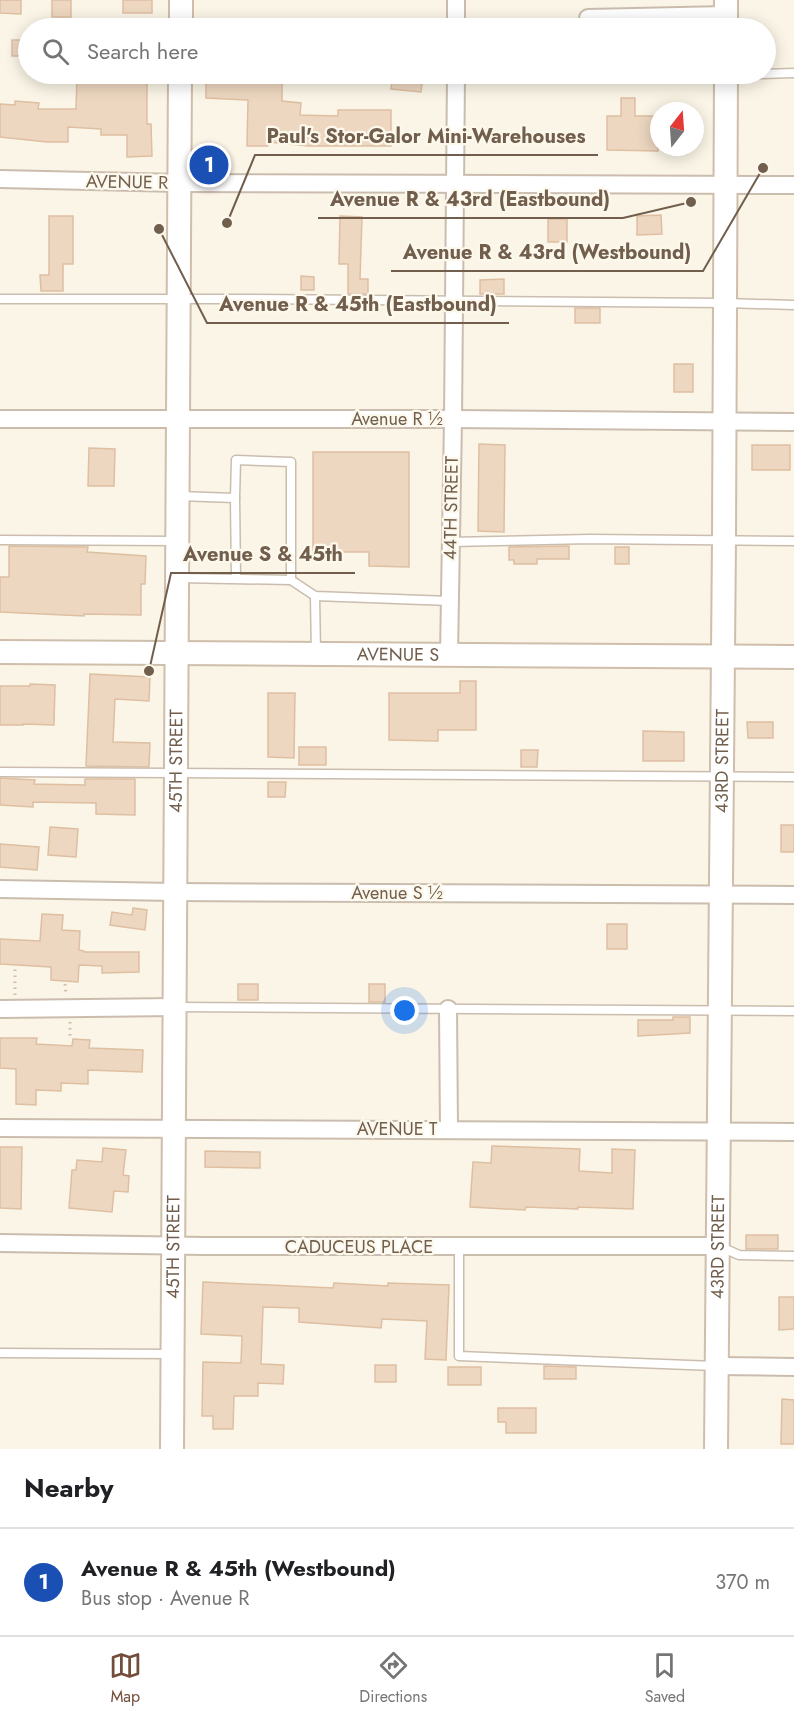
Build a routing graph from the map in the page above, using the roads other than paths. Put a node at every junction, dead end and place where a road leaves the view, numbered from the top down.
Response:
1 (181, 0) edge
2 (456, 0) edge
3 (726, 15) edge
4 (181, 18) edge
5 (456, 18) edge
6 (588, 18) dead end
7 (776, 73) edge
8 (794, 73) edge
9 (180, 84) edge
10 (456, 84) edge
11 (726, 84) edge
12 (0, 179) edge
13 (180, 183) junction
14 (455, 184) junction
15 (725, 184) junction
16 (794, 185) edge
17 (0, 299) edge
18 (179, 299) junction
19 (454, 301) junction
20 (725, 303) junction
21 (794, 305) edge
22 (0, 419) edge
23 (453, 419) junction
24 (178, 420) junction
25 (724, 421) junction
26 (794, 422) edge
27 (178, 496) junction
28 (235, 498) junction
29 (724, 539) junction
30 (0, 540) edge
31 (177, 541) junction
32 (794, 541) edge
33 (451, 542) junction
34 (177, 578) junction
35 (236, 578) junction
36 (291, 580) junction
37 (315, 596) junction
38 (450, 601) junction
39 (0, 652) edge
40 (177, 654) junction
41 (316, 654) junction
42 (448, 655) junction
43 (723, 657) junction
44 (794, 657) edge
45 (0, 772) edge
46 (176, 773) junction
47 (722, 776) junction
48 (794, 777) edge
49 (0, 889) edge
50 (175, 892) junction
51 (720, 895) junction
52 (794, 896) edge
53 (175, 1007) junction
54 (8, 1009) edge
55 (448, 1009) junction
56 (720, 1011) junction
57 (794, 1011) edge
58 (0, 1128) edge
59 (174, 1128) junction
60 (449, 1129) junction
61 (719, 1131) junction
62 (794, 1131) edge
63 (0, 1243) edge
64 (173, 1246) junction
65 (718, 1246) junction
66 (459, 1247) junction
67 (794, 1256) edge
68 (0, 1353) edge
69 (172, 1354) junction
70 (717, 1366) junction
71 (794, 1366) edge
72 (172, 1449) edge
73 (716, 1449) edge

1 - 4 main road
2 - 5 street
3 - 6 street
7 - 8 lane
9 - 13 main road, 45TH STREET
10 - 14 street, 44TH STREET
11 - 15 main road, 43RD STREET
12 - 13 street, AVENUE R
13 - 14 street, AVENUE R
13 - 18 main road, 45TH STREET
14 - 15 street, AVENUE R
14 - 19 street, 44TH STREET
15 - 16 street, AVENUE R
15 - 20 main road, 43RD STREET
17 - 18 lane
18 - 19 lane
18 - 24 main road, 45TH STREET
19 - 20 lane
19 - 23 street, 44TH STREET
20 - 21 lane
20 - 25 main road, 43RD STREET
22 - 24 street, Avenue R ½
23 - 24 street, Avenue R ½
23 - 25 street, Avenue R ½
23 - 33 street, 44TH STREET
24 - 27 main road, 45TH STREET
25 - 26 street, Avenue R ½
25 - 29 main road, 43RD STREET
27 - 28 lane
27 - 31 main road, 45TH STREET
28 - 35 lane
28 - 36 lane
29 - 32 lane
29 - 33 lane
29 - 43 main road, 43RD STREET
30 - 31 lane
31 - 34 main road, 45TH STREET
33 - 38 street, 44TH STREET
34 - 35 lane
34 - 40 main road, 45TH STREET
35 - 36 lane
36 - 37 lane
37 - 38 lane
37 - 41 lane
38 - 42 street, 44TH STREET
39 - 40 main road, AVENUE S
40 - 41 main road, AVENUE S
40 - 46 main road, 45TH STREET
41 - 42 main road, AVENUE S
42 - 43 main road, AVENUE S
43 - 44 main road, AVENUE S
43 - 47 main road, 43RD STREET
45 - 46 lane
46 - 47 lane
46 - 50 main road, 45TH STREET
47 - 48 lane
47 - 51 main road, 43RD STREET
49 - 50 street, Avenue S ½
50 - 51 street, Avenue S ½
50 - 53 main road, 45TH STREET
51 - 52 street, Avenue S ½
51 - 56 main road, 43RD STREET
53 - 54 street
53 - 55 lane
53 - 59 main road, 45TH STREET
55 - 56 lane
55 - 60 street
56 - 57 lane
56 - 61 main road, 43RD STREET
58 - 59 street, AVENUE T
59 - 60 street, AVENUE T
59 - 64 main road, 45TH STREET
60 - 61 street, AVENUE T
61 - 62 street, AVENUE T
61 - 65 main road, 43RD STREET
63 - 64 street, CADUCEUS PLACE
64 - 66 street, CADUCEUS PLACE
64 - 69 main road, 45TH STREET
65 - 66 street, CADUCEUS PLACE
65 - 67 lane
65 - 70 main road, 43RD STREET
66 - 70 lane
68 - 69 lane
69 - 72 main road, 45TH STREET
70 - 71 street
70 - 73 main road, 43RD STREET

